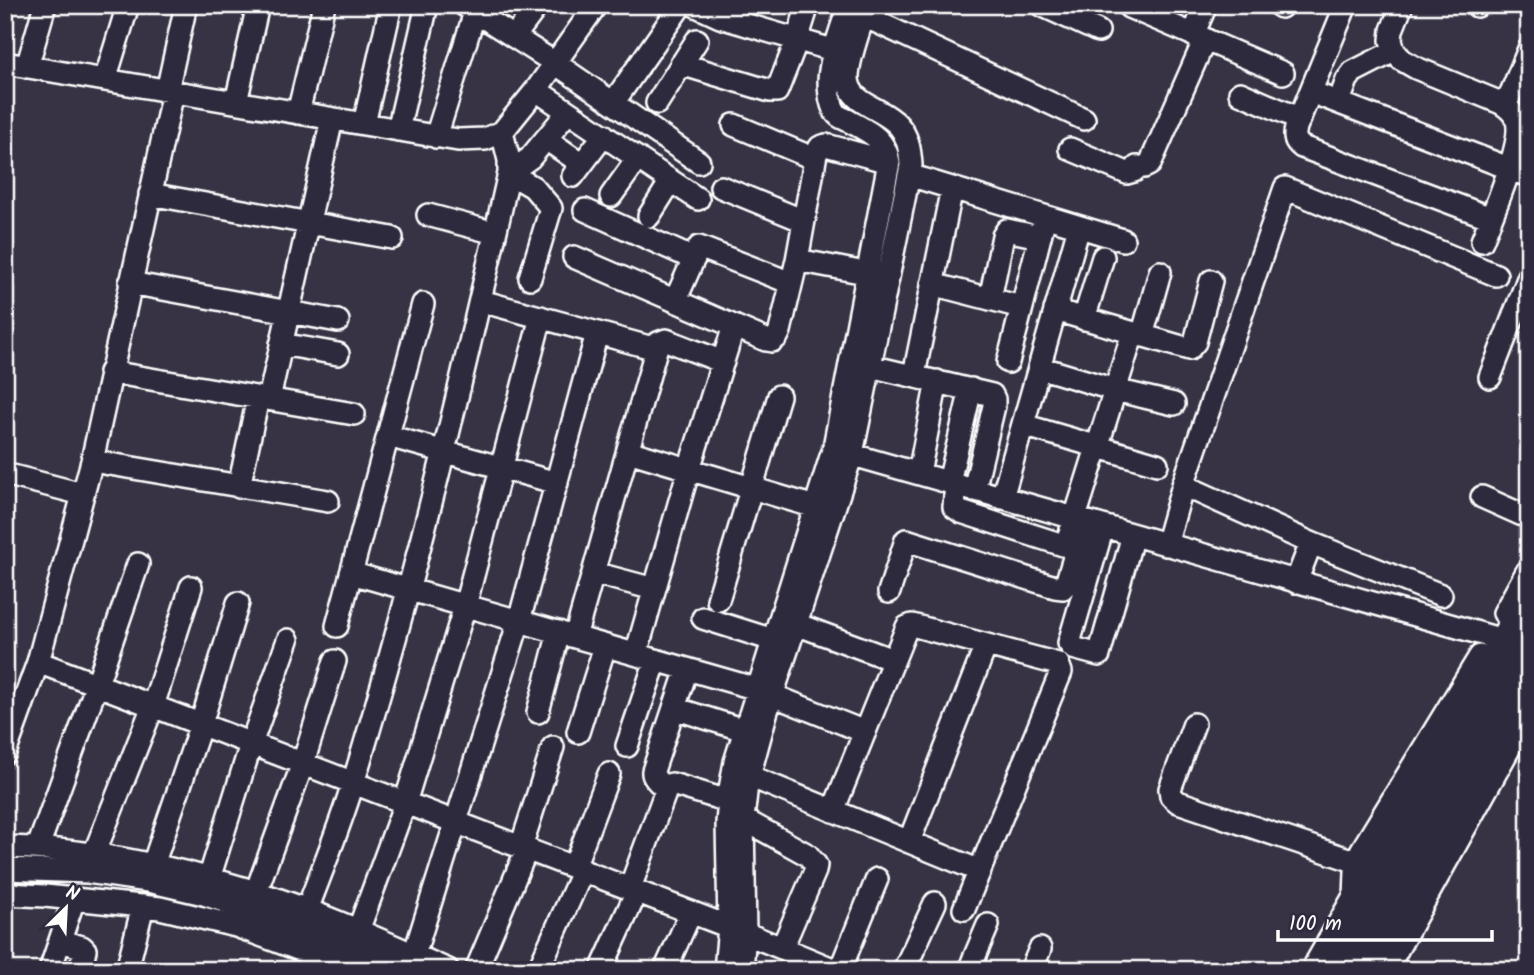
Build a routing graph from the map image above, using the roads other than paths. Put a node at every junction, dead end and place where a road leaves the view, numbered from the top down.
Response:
1 (45, 5) edge
2 (128, 5) edge
3 (186, 5) edge
4 (258, 5) edge
5 (324, 5) edge
6 (391, 5) edge
7 (427, 5) edge
8 (538, 5) edge
9 (596, 5) edge
10 (681, 5) edge
11 (694, 5) edge
12 (808, 5) edge
13 (1041, 5) edge
14 (1206, 5) edge
15 (1346, 5) edge
16 (1402, 5) edge
17 (1129, 7) dead end
18 (470, 8) edge
19 (857, 10) edge
20 (1098, 32) dead end
21 (514, 37) junction
22 (1198, 37) junction
23 (697, 40) dead end
24 (797, 40) junction
25 (1529, 48) edge
26 (836, 51) junction
27 (1394, 51) junction
28 (5, 63) edge
29 (555, 63) junction
30 (681, 64) junction
31 (27, 67) junction
32 (1283, 73) dead end
33 (105, 80) junction
34 (536, 90) junction
35 (170, 91) junction
36 (1311, 92) junction
37 (1240, 93) dead end
38 (236, 102) junction
39 (613, 103) junction
40 (657, 103) dead end
41 (1339, 103) junction
42 (1506, 106) junction
43 (568, 111) junction
44 (298, 113) junction
45 (332, 119) junction
46 (1084, 119) dead end
47 (1300, 119) junction
48 (365, 124) junction
49 (734, 125) dead end
50 (398, 130) junction
51 (502, 132) junction
52 (604, 135) junction
53 (436, 137) junction
54 (546, 139) junction
55 (1070, 149) dead end
56 (638, 158) junction
57 (815, 159) junction
58 (699, 162) dead end
59 (889, 162) junction
60 (509, 173) junction
61 (1519, 173) edge
62 (909, 175) junction
63 (671, 181) junction
64 (721, 187) dead end
65 (952, 188) junction
66 (150, 194) junction
67 (611, 197) dead end
68 (698, 199) dead end
69 (585, 210) dead end
70 (428, 215) dead end
71 (649, 216) dead end
72 (1491, 218) junction
73 (804, 221) junction
74 (308, 223) junction
75 (1042, 227) junction
76 (1079, 227) junction
77 (495, 233) junction
78 (391, 238) dead end
79 (1123, 240) dead end
80 (1482, 241) dead end
81 (574, 257) dead end
82 (1103, 257) dead end
83 (694, 259) junction
84 (797, 260) junction
85 (1160, 272) dead end
86 (878, 275) junction
87 (1496, 275) dead end
88 (1529, 276) edge
89 (530, 278) dead end
90 (1211, 281) dead end
91 (130, 283) junction
92 (791, 283) junction
93 (932, 284) junction
94 (989, 299) junction
95 (481, 301) junction
96 (675, 301) junction
97 (423, 304) dead end
98 (1021, 307) junction
99 (1055, 310) junction
100 (288, 312) junction
101 (541, 317) junction
102 (1084, 318) junction
103 (338, 321) dead end
104 (734, 326) junction
105 (597, 333) junction
106 (1137, 335) junction
107 (281, 344) junction
108 (656, 349) junction
109 (338, 354) dead end
110 (723, 362) junction
111 (1007, 362) dead end
112 (870, 366) junction
113 (1039, 367) junction
114 (110, 372) junction
115 (914, 375) junction
116 (1490, 377) dead end
117 (937, 381) junction
118 (1115, 390) junction
119 (779, 396) dead end
120 (264, 399) junction
121 (1174, 404) dead end
122 (355, 414) dead end
123 (1023, 425) junction
124 (388, 436) junction
125 (1097, 447) junction
126 (443, 450) junction
127 (628, 451) junction
128 (842, 451) junction
129 (92, 461) junction
130 (1157, 464) dead end
131 (502, 467) junction
132 (689, 469) junction
133 (919, 473) junction
134 (5, 474) edge
135 (557, 483) junction
136 (960, 485) junction
137 (1183, 485) junction
138 (239, 487) junction
139 (751, 488) junction
140 (82, 494) junction
141 (1482, 497) dead end
142 (1002, 498) junction
143 (328, 501) dead end
144 (815, 507) junction
145 (1529, 518) edge
146 (1088, 522) junction
147 (1133, 536) junction
148 (1311, 542) junction
149 (1166, 545) junction
150 (138, 565) dead end
151 (1529, 568) edge
152 (351, 573) junction
153 (594, 573) junction
154 (1296, 582) junction
155 (191, 587) dead end
156 (408, 589) junction
157 (654, 589) junction
158 (889, 592) dead end
159 (1441, 595) dead end
160 (1529, 596) edge
161 (718, 600) dead end
162 (238, 603) dead end
163 (465, 606) junction
164 (703, 618) dead end
165 (519, 621) junction
166 (796, 624) junction
167 (337, 626) dead end
168 (567, 634) junction
169 (288, 640) dead end
170 (773, 640) junction
171 (1508, 640) edge
172 (986, 645) junction
173 (605, 646) junction
174 (646, 657) junction
175 (893, 660) junction
176 (335, 661) dead end
177 (38, 662) junction
178 (687, 669) junction
179 (97, 684) junction
180 (1529, 684) edge
181 (765, 692) junction
182 (152, 706) junction
183 (674, 708) junction
184 (538, 712) dead end
185 (1529, 713) edge
186 (201, 724) junction
187 (1194, 724) dead end
188 (744, 730) junction
189 (578, 732) dead end
190 (864, 732) junction
191 (251, 744) junction
192 (627, 746) dead end
193 (553, 747) dead end
194 (5, 753) edge
195 (303, 763) junction
196 (609, 774) dead end
197 (749, 776) junction
198 (354, 783) junction
199 (666, 789) junction
200 (405, 803) junction
201 (733, 810) junction
202 (833, 811) junction
203 (457, 822) junction
204 (909, 842) junction
205 (5, 847) edge
206 (38, 847) junction
207 (524, 848) junction
208 (94, 854) junction
209 (1357, 862) junction
210 (153, 865) junction
211 (5, 869) edge
212 (578, 869) junction
213 (979, 871) junction
214 (209, 879) junction
215 (877, 879) dead end
216 (633, 890) junction
217 (256, 892) junction
218 (5, 894) edge
219 (74, 899) junction
220 (1355, 900) junction
221 (935, 903) dead end
222 (144, 906) junction
223 (964, 909) dead end
224 (307, 910) junction
225 (691, 912) junction
226 (988, 925) dead end
227 (737, 930) junction
228 (358, 931) junction
229 (60, 941) junction
230 (782, 948) junction
231 (1040, 948) dead end
232 (414, 955) junction
233 (51, 967) dead end
234 (80, 970) edge
235 (127, 970) edge
236 (345, 970) edge
237 (398, 970) edge
238 (448, 970) edge
239 (476, 970) edge
240 (538, 970) edge
241 (601, 970) edge
242 (665, 970) edge
243 (724, 970) edge
244 (742, 970) edge
245 (838, 970) edge
246 (904, 970) edge
247 (969, 970) edge
248 (1031, 970) edge
249 (1316, 970) edge
250 (1342, 970) edge
251 (1366, 970) edge
252 (1386, 970) edge

1 - 31 street
2 - 33 street
3 - 35 street
4 - 38 street
5 - 44 street
6 - 48 street
7 - 50 street
8 - 21 street
9 - 29 street
10 - 39 street
11 - 24 street
12 - 24 street
13 - 20 street
14 - 22 street
15 - 36 street
16 - 27 street
17 - 22 street
18 - 21 street
18 - 53 street
19 - 26 street
19 - 46 street
19 - 62 street
21 - 29 street
22 - 32 street
22 - 55 street
23 - 30 street
24 - 26 street
24 - 30 street
25 - 42 street
26 - 59 street
27 - 41 street
27 - 42 street
28 - 31 street
29 - 34 street
29 - 39 street
30 - 40 street
31 - 33 street
33 - 35 street
34 - 43 street
34 - 51 street
35 - 38 street
35 - 66 street
36 - 41 street
36 - 47 street
37 - 47 street
38 - 44 street
39 - 58 street
41 - 61 street
42 - 61 street
43 - 52 street
43 - 54 street
44 - 45 street
45 - 48 street
45 - 74 street
47 - 72 street
48 - 50 street
49 - 57 street
50 - 53 street
51 - 53 street
51 - 60 street
52 - 54 street
52 - 56 street
54 - 60 street
56 - 63 street
56 - 67 street
57 - 59 street
57 - 73 street
59 - 86 street
60 - 77 street
60 - 89 street
61 - 72 street
62 - 65 street
62 - 86 street
63 - 68 street
63 - 71 street
64 - 73 street
65 - 75 street
65 - 93 street
66 - 74 street
66 - 91 street
69 - 83 street
70 - 77 street
72 - 80 street
73 - 84 street
74 - 78 street
74 - 100 street
75 - 76 street
75 - 94 street
75 - 98 street
76 - 79 street
76 - 99 street
77 - 95 street
81 - 96 street
82 - 102 street
83 - 92 street
83 - 96 street
84 - 86 street
84 - 92 street
85 - 106 street
86 - 112 street
86 - 128 street
87 - 137 street
88 - 116 street
90 - 106 street
91 - 100 street
91 - 114 street
92 - 104 street
93 - 94 street
93 - 115 street
94 - 98 street
95 - 101 street
95 - 126 street
96 - 104 street
97 - 124 street
98 - 111 street
99 - 102 street
99 - 113 street
100 - 103 street
100 - 107 street
101 - 105 street
101 - 131 street
102 - 106 street
104 - 110 street
105 - 108 street
105 - 135 street
106 - 118 street
107 - 109 street
107 - 120 street
108 - 110 street
108 - 127 street
110 - 132 street
112 - 115 street
112 - 128 street
113 - 118 street
113 - 123 street
114 - 120 street
114 - 129 street
115 - 117 street
117 - 133 street
117 - 136 street
118 - 121 street
118 - 125 street
119 - 139 street
120 - 122 street
120 - 138 street
123 - 125 street
123 - 142 street
124 - 126 street
124 - 152 street
125 - 130 street
125 - 146 street
126 - 131 street
126 - 156 street
127 - 132 street
127 - 153 street
128 - 133 street
128 - 144 street
128 - 166 street
129 - 138 street
129 - 140 street
131 - 135 street
131 - 163 street
132 - 139 street
132 - 157 street
133 - 136 street
134 - 140 street
135 - 165 street
136 - 142 street
136 - 146 street
137 - 148 street
137 - 149 street
138 - 143 street
139 - 144 street
139 - 161 street
140 - 177 street
141 - 145 street
142 - 146 street
144 - 170 street
146 - 147 street
146 - 147 street
146 - 158 street
147 - 149 street
148 - 154 street
148 - 159 street
149 - 154 street
150 - 179 street
151 - 171 street
152 - 156 street
152 - 167 street
153 - 157 street
153 - 168 street
154 - 171 street
155 - 182 street
156 - 163 street
156 - 198 street
157 - 174 street
160 - 171 main road
162 - 186 street
163 - 165 street
163 - 200 street
164 - 170 street
165 - 168 street
165 - 203 street
166 - 175 street
166 - 181 street
168 - 173 street
168 - 184 street
169 - 191 street
170 - 181 street
171 - 209 street
171 - 220 main road
171 - 250 street
172 - 175 street
172 - 204 street
172 - 213 street
173 - 174 street
173 - 189 street
174 - 178 street
174 - 192 street
175 - 190 street
176 - 195 street
177 - 179 street
177 - 194 street
178 - 181 street
178 - 183 street
179 - 182 street
179 - 206 street
180 - 251 main road
181 - 188 street
181 - 190 street
181 - 197 street
182 - 186 street
182 - 208 street
183 - 188 street
183 - 199 street
185 - 252 street
186 - 191 street
186 - 210 street
187 - 209 street
188 - 201 street
190 - 202 street
191 - 195 street
191 - 214 street
193 - 207 street
195 - 198 street
195 - 217 street
196 - 212 street
197 - 201 street
197 - 202 street
198 - 200 street
198 - 224 street
199 - 201 street
199 - 216 street
200 - 203 street
200 - 228 street
201 - 227 street
201 - 230 street
202 - 204 street
203 - 207 street
203 - 232 street
204 - 213 street
205 - 206 street
206 - 208 street
207 - 212 street
207 - 239 street
208 - 210 street
209 - 220 street
210 - 214 street
211 - 237 street
212 - 216 street
212 - 240 street
213 - 223 street
214 - 217 street
215 - 245 street
216 - 225 street
216 - 241 street
217 - 224 street
218 - 219 street
219 - 222 street
219 - 229 street
220 - 249 main road
221 - 246 street
222 - 235 street
222 - 236 street
224 - 228 street
225 - 227 street
225 - 242 street
226 - 247 street
227 - 230 street
227 - 243 street
227 - 244 street
228 - 232 street
229 - 233 street
229 - 234 street
230 - 245 street
231 - 248 street
232 - 238 street

